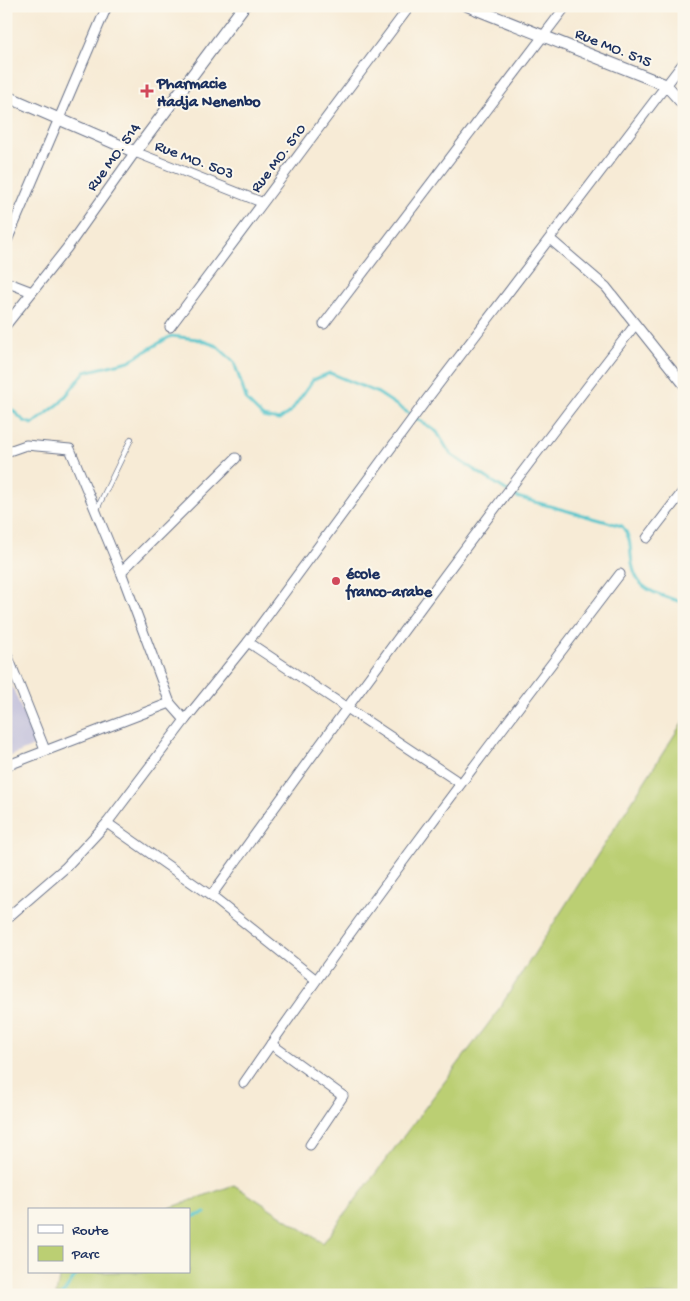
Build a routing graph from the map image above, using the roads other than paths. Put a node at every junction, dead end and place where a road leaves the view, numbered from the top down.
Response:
1 (107, 6) edge
2 (244, 6) edge
3 (410, 6) edge
4 (468, 6) edge
5 (566, 6) edge
6 (544, 35) junction
7 (684, 62) edge
8 (666, 85) junction
9 (6, 96) edge
10 (684, 105) edge
11 (59, 120) junction
12 (135, 152) junction
13 (262, 202) junction
14 (550, 239) junction
15 (6, 243) edge
16 (6, 282) edge
17 (32, 292) junction
18 (324, 324) dead end
19 (6, 325) edge
20 (636, 325) junction
21 (170, 327) dead end
22 (684, 384) edge
23 (131, 439) dead end
24 (6, 452) edge
25 (236, 458) dead end
26 (684, 490) edge
27 (96, 513) junction
28 (647, 538) dead end
29 (121, 572) junction
30 (620, 574) dead end
31 (248, 642) junction
32 (6, 652) edge
33 (170, 703) junction
34 (346, 707) junction
35 (185, 720) junction
36 (45, 750) junction
37 (6, 766) edge
38 (460, 783) junction
39 (107, 823) junction
40 (211, 896) junction
41 (6, 919) edge
42 (315, 979) junction
43 (271, 1044) junction
44 (244, 1083) dead end
45 (310, 1145) dead end

1 - 11 street
2 - 12 street, Rue MO. 514
3 - 13 street, Rue MO. 510
4 - 6 street, Rue MO. 515
5 - 6 street
6 - 8 street, Rue MO. 515
6 - 18 street
7 - 8 street
8 - 10 street, Rue MO. 515
8 - 14 street
9 - 11 street, Rue MO. 503
11 - 12 street, Rue MO. 503
11 - 15 street
12 - 13 street, Rue MO. 503
12 - 17 street, Rue MO. 514
13 - 21 street, Rue MO. 510
14 - 20 street
14 - 31 street
16 - 17 street
17 - 19 street, Rue MO. 514
20 - 22 street
20 - 34 street
23 - 27 lane
24 - 27 street
25 - 29 street
26 - 28 street
27 - 29 street
29 - 33 street
30 - 38 street
31 - 34 street
31 - 35 street
32 - 36 street
33 - 35 street
33 - 36 street
34 - 38 street
34 - 40 street
35 - 39 street
36 - 37 street
38 - 42 street
39 - 40 street
39 - 41 street
40 - 42 street
42 - 43 street
43 - 44 street
43 - 45 street

